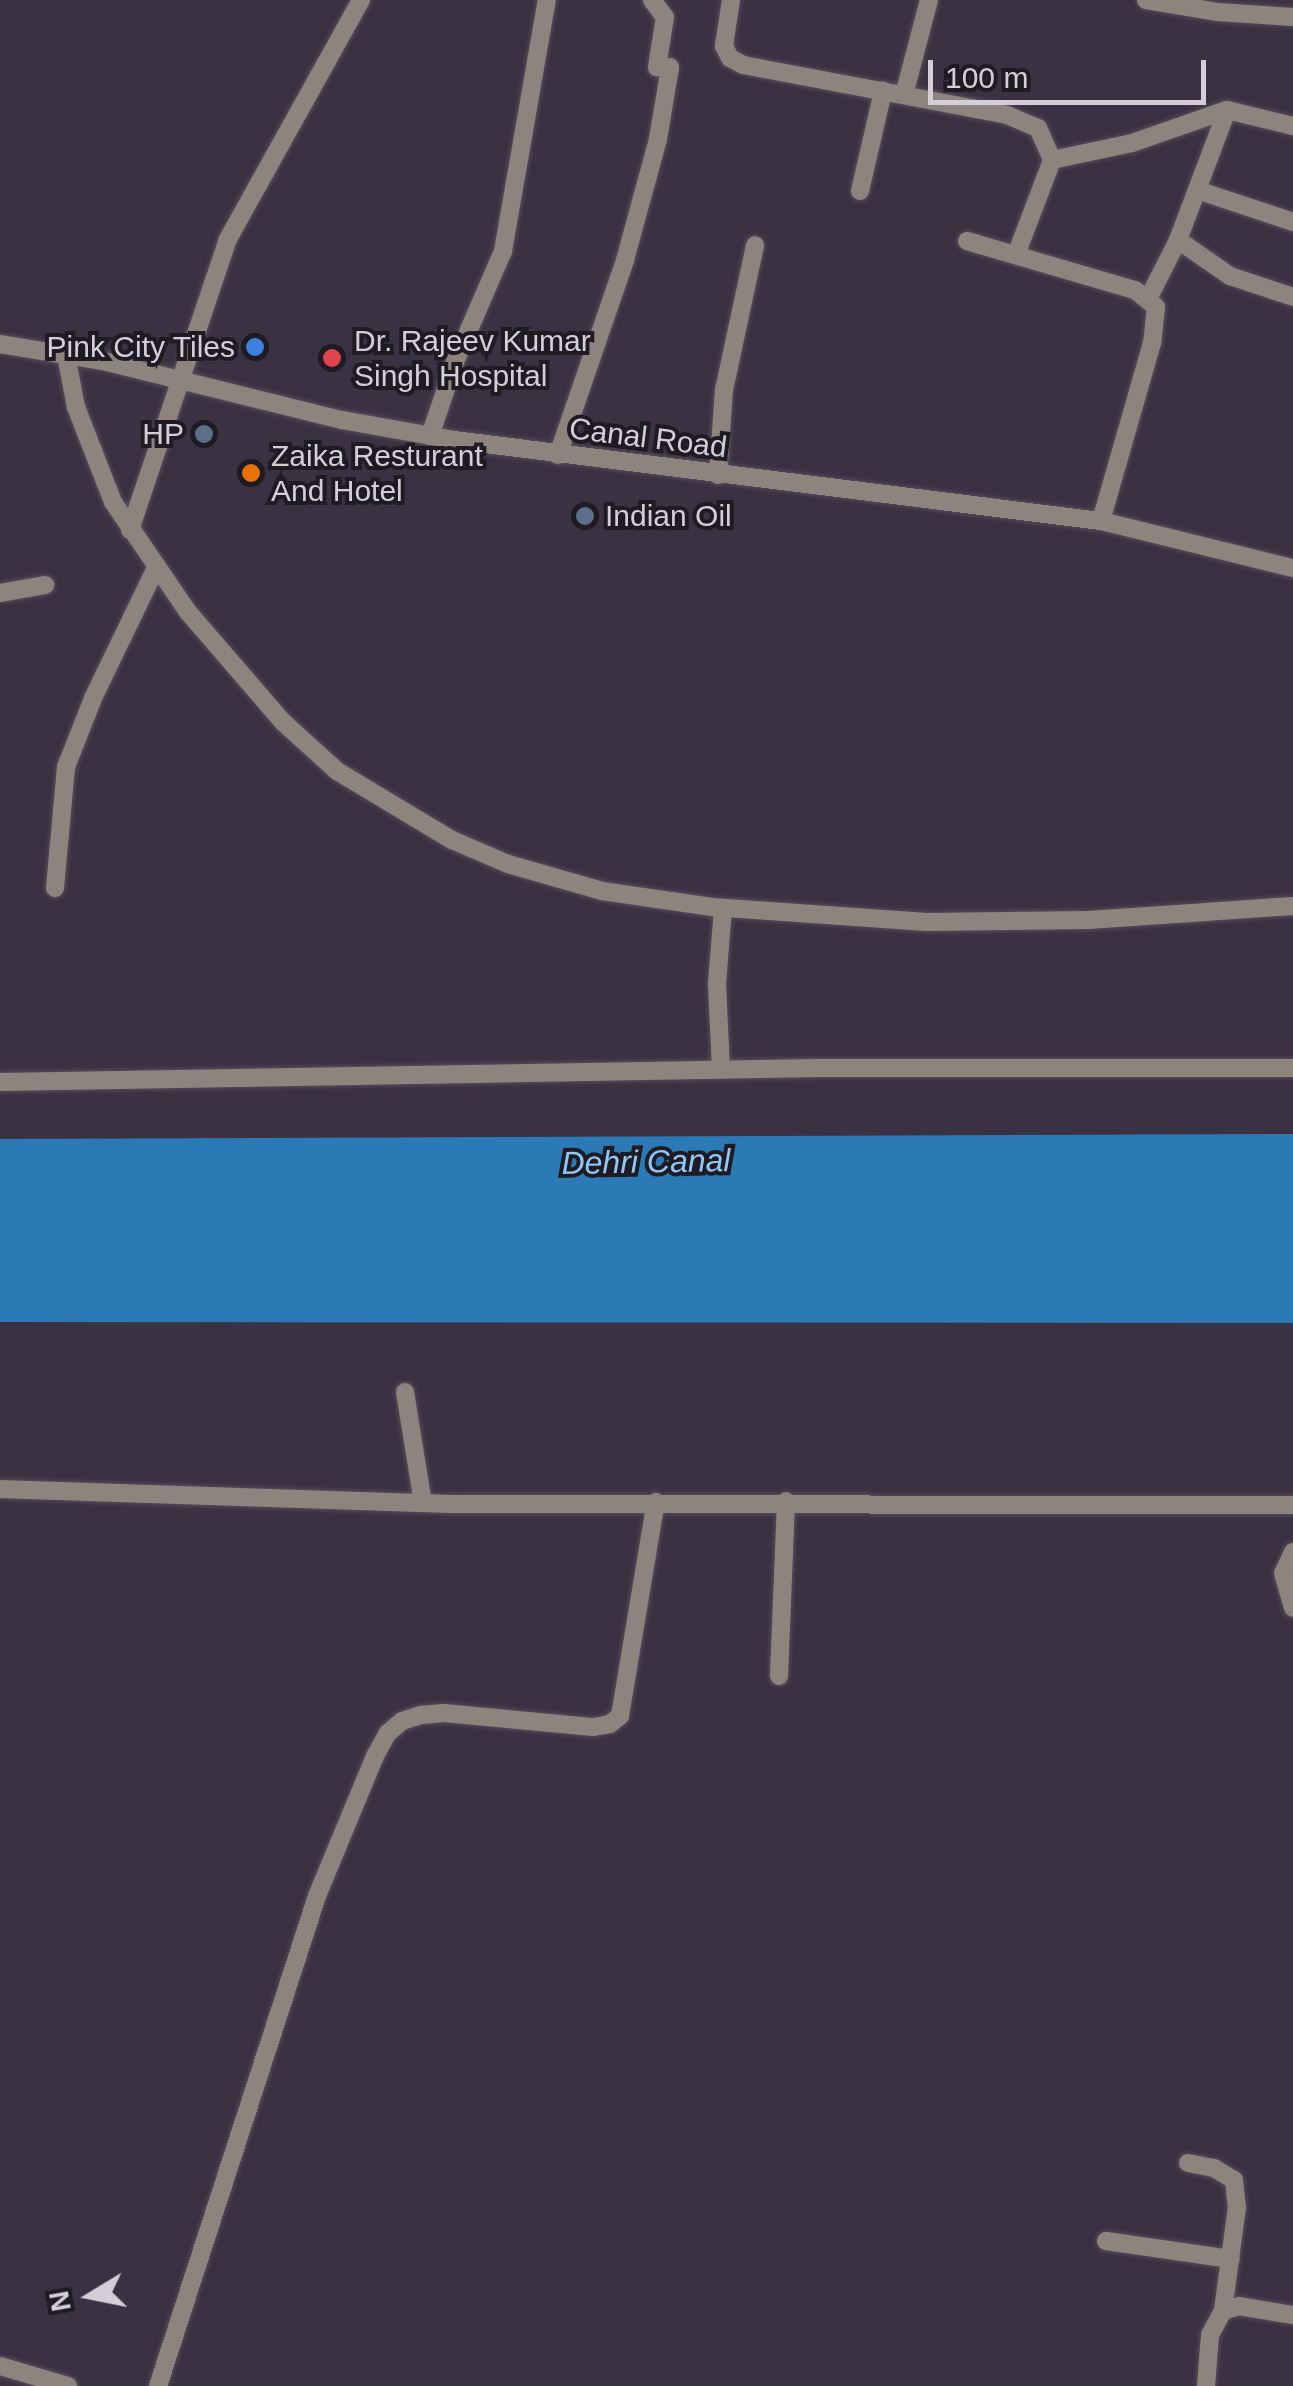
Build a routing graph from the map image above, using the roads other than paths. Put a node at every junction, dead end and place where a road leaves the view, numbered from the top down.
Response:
1 (360, 0) edge
2 (547, 0) edge
3 (652, 0) edge
4 (731, 0) edge
5 (929, 0) edge
6 (1146, 0) edge
7 (1293, 17) edge
8 (883, 91) junction
9 (904, 95) junction
10 (1226, 110) junction
11 (1293, 126) edge
12 (1052, 160) junction
13 (1196, 190) junction
14 (860, 191) dead end
15 (1293, 222) edge
16 (1178, 240) junction
17 (967, 241) dead end
18 (755, 245) dead end
19 (1016, 255) junction
20 (1293, 296) edge
21 (1149, 297) junction
22 (0, 344) edge
23 (66, 355) junction
24 (178, 378) junction
25 (430, 436) junction
26 (558, 454) junction
27 (718, 475) junction
28 (1101, 522) junction
29 (130, 530) junction
30 (156, 568) junction
31 (1293, 568) edge
32 (45, 584) dead end
33 (0, 593) edge
34 (55, 888) dead end
35 (1293, 906) edge
36 (722, 908) junction
37 (1293, 1068) edge
38 (721, 1069) junction
39 (0, 1082) edge
40 (404, 1392) dead end
41 (0, 1489) edge
42 (786, 1501) junction
43 (656, 1502) junction
44 (424, 1503) junction
45 (1293, 1505) edge
46 (1293, 1552) edge
47 (1293, 1608) edge
48 (778, 1676) dead end
49 (1188, 2163) dead end
50 (1106, 2241) dead end
51 (1231, 2258) junction
52 (1223, 2311) junction
53 (1293, 2315) edge
54 (0, 2366) edge
55 (68, 2386) edge
56 (158, 2386) edge
57 (1206, 2386) edge

1 - 24 street
2 - 25 street
3 - 26 street
4 - 8 street
5 - 9 street
6 - 7 street
8 - 9 street
8 - 14 street
9 - 12 street
10 - 11 street
10 - 12 street
10 - 13 street
12 - 19 street
13 - 15 street
13 - 16 street
16 - 20 street
16 - 21 street
17 - 19 street
18 - 27 street
19 - 21 street
21 - 28 street
22 - 23 street, Canal Road
23 - 24 street, Canal Road
23 - 29 street
24 - 25 street, Canal Road
24 - 29 street
25 - 26 street, Canal Road
26 - 27 street, Canal Road
27 - 28 street, Canal Road
28 - 31 street, Canal Road
29 - 30 street
30 - 34 street
30 - 36 street
32 - 33 street
35 - 36 street
36 - 38 street
37 - 38 street
38 - 39 street
40 - 44 street
41 - 44 street
42 - 43 street
42 - 45 street
42 - 48 street
43 - 44 street
43 - 56 street
46 - 47 street
49 - 51 street
50 - 51 street
51 - 52 street
52 - 53 street
52 - 57 street
54 - 55 street

